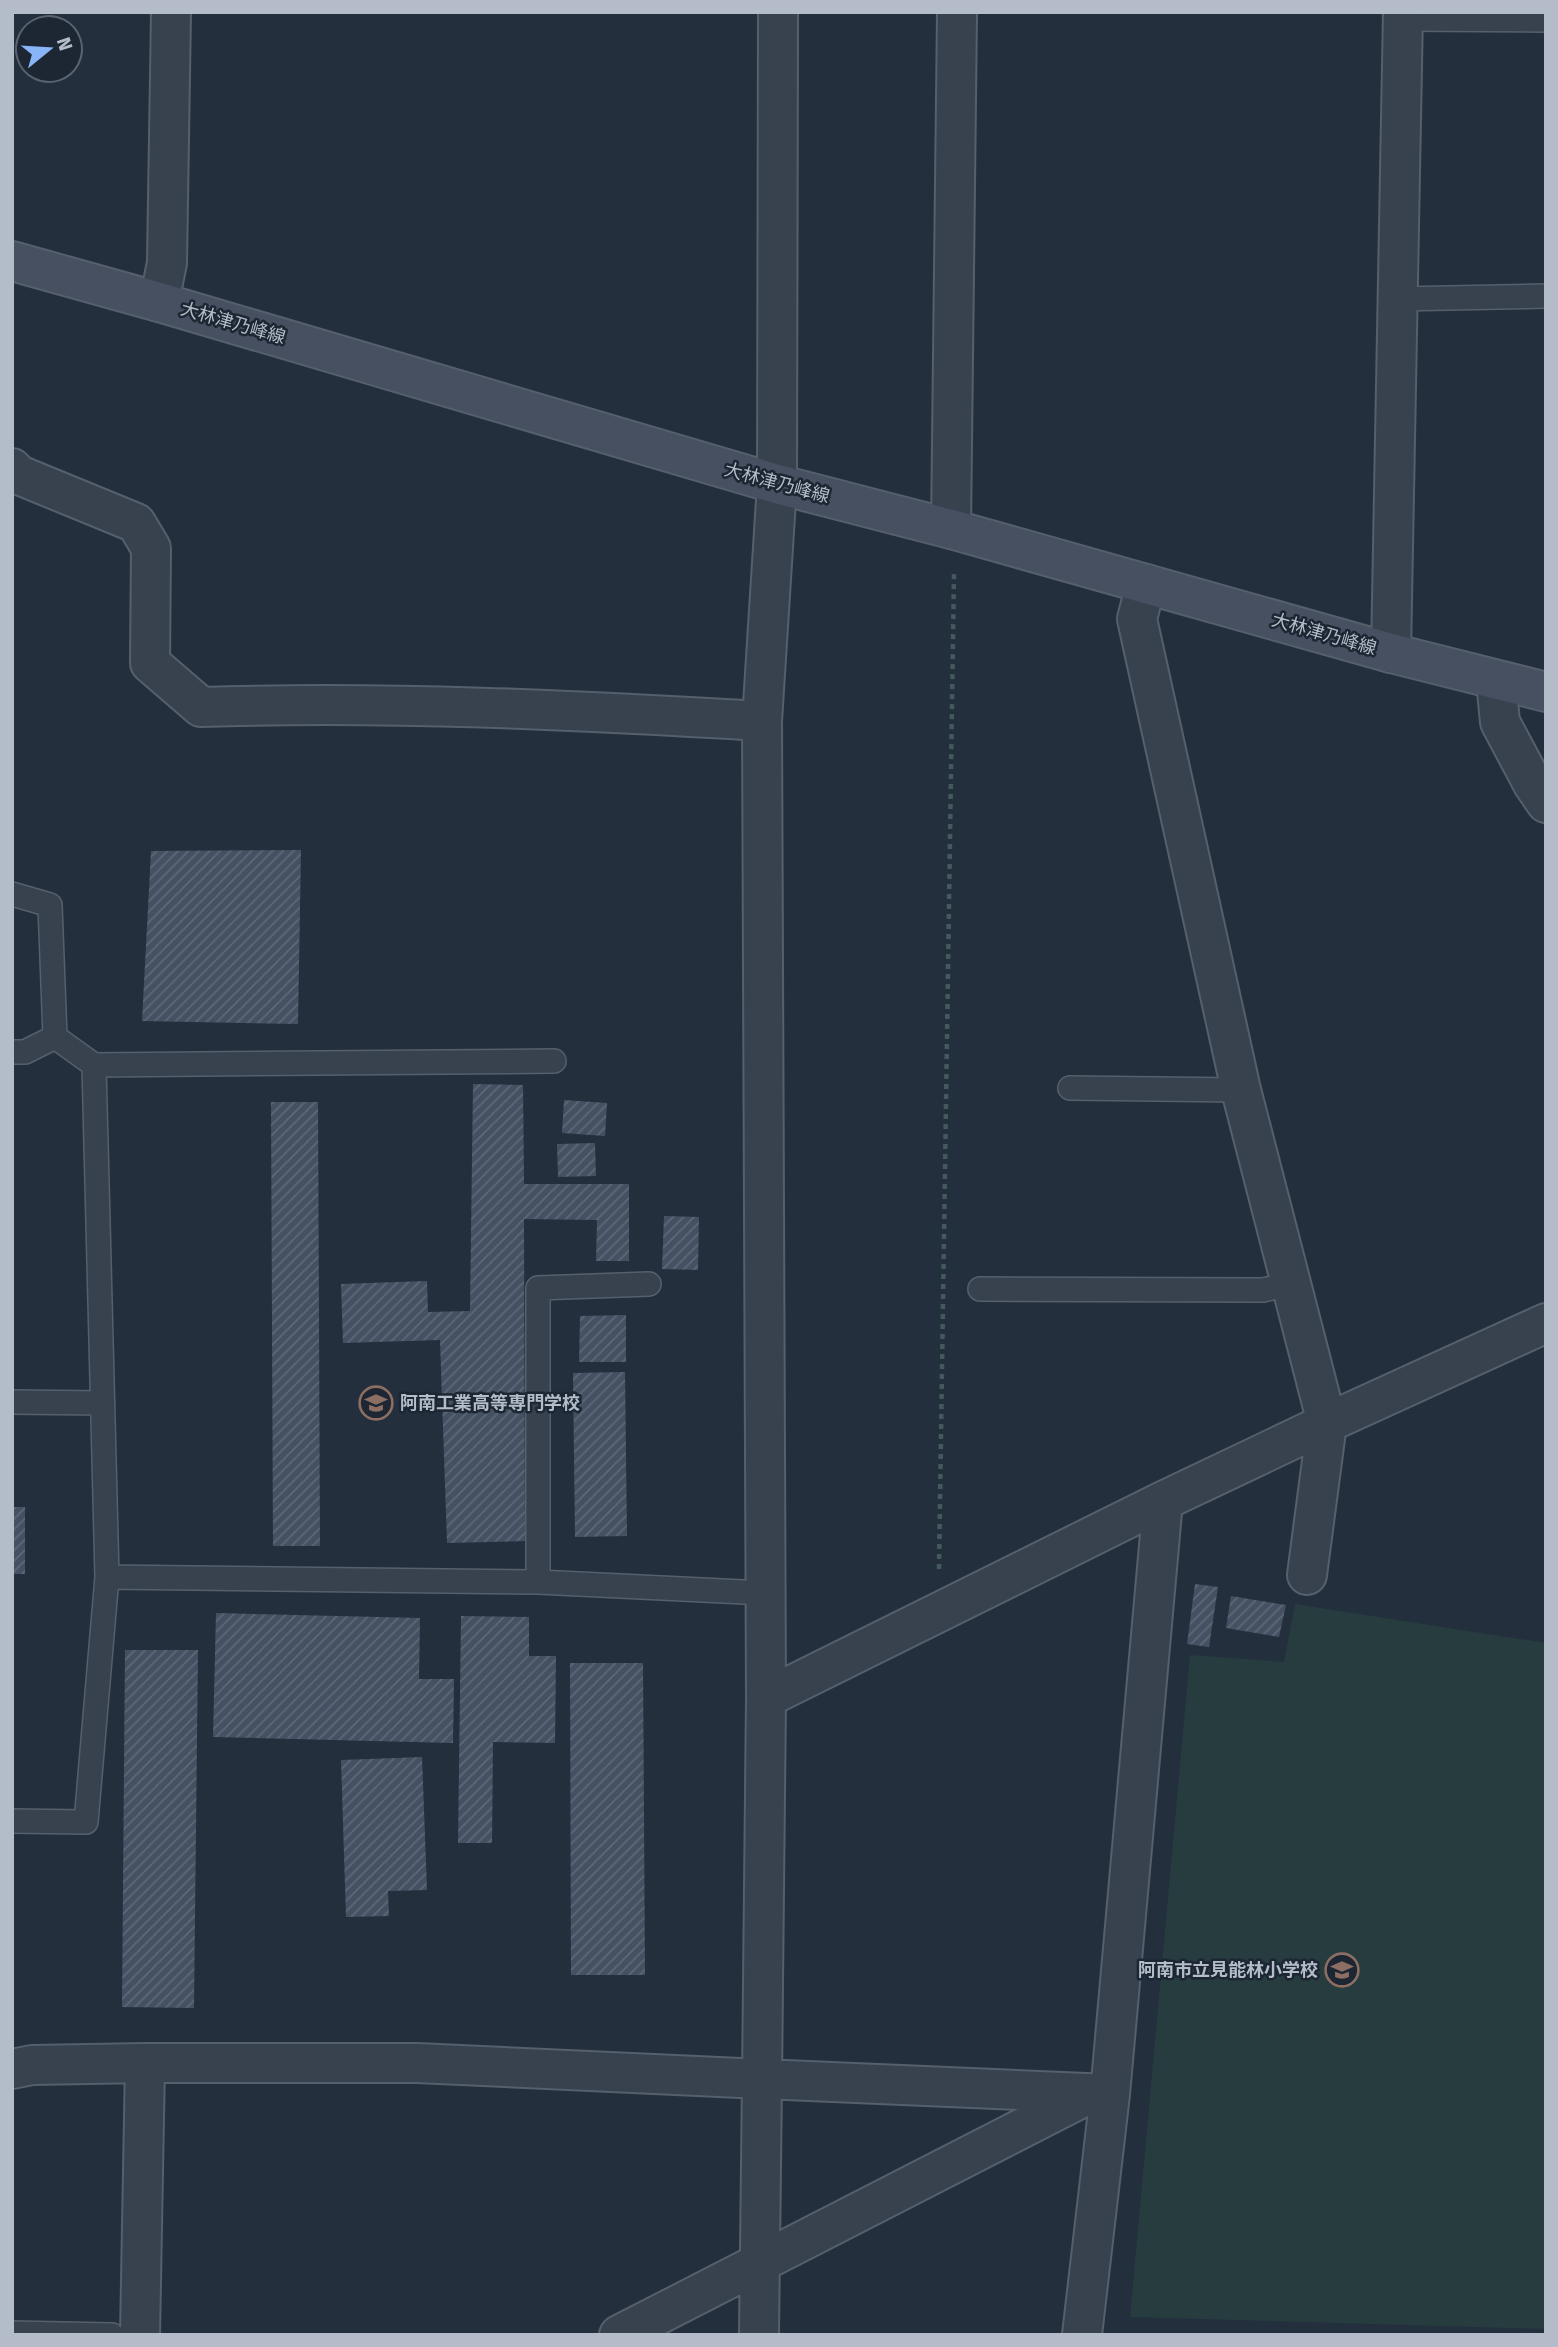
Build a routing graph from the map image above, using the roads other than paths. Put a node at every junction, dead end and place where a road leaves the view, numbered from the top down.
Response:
1 (170, 12) edge
2 (778, 12) edge
3 (957, 12) edge
4 (1403, 16) edge
5 (1546, 20) edge
6 (12, 261) edge
7 (1546, 296) edge
8 (1397, 299) junction
9 (159, 302) junction
10 (12, 468) edge
11 (777, 484) junction
12 (951, 529) junction
13 (1146, 583) junction
14 (1391, 653) junction
15 (1496, 681) junction
16 (1546, 692) edge
17 (762, 721) junction
18 (1546, 803) edge
19 (12, 894) edge
20 (55, 1037) junction
21 (12, 1052) edge
22 (554, 1061) dead end
23 (94, 1065) junction
24 (1070, 1088) dead end
25 (1241, 1090) junction
26 (649, 1284) dead end
27 (1290, 1284) junction
28 (981, 1289) dead end
29 (1546, 1323) edge
30 (12, 1402) edge
31 (102, 1403) junction
32 (1326, 1423) junction
33 (1163, 1501) junction
34 (1307, 1575) dead end
35 (107, 1577) junction
36 (538, 1582) junction
37 (765, 1593) junction
38 (766, 1698) junction
39 (12, 1821) edge
40 (145, 2063) junction
41 (12, 2068) edge
42 (762, 2079) junction
43 (1099, 2094) junction
44 (761, 2264) junction
45 (12, 2333) edge
46 (112, 2335) edge
47 (140, 2335) edge
48 (619, 2335) edge
49 (759, 2335) edge
50 (1082, 2335) edge

1 - 9 street
2 - 11 street
3 - 12 street
4 - 5 lane
4 - 8 street
6 - 9 main road, 大林津乃峰線
7 - 8 lane
8 - 14 street
9 - 11 main road, 大林津乃峰線
10 - 17 street
11 - 12 main road, 大林津乃峰線
11 - 17 street
12 - 13 main road, 大林津乃峰線
13 - 14 main road, 大林津乃峰線
13 - 25 street
14 - 15 main road, 大林津乃峰線
15 - 16 main road, 大林津乃峰線
15 - 18 street
17 - 37 street
19 - 20 lane
20 - 21 lane
20 - 23 lane
22 - 23 lane
23 - 31 lane
24 - 25 lane
25 - 27 street
26 - 36 lane
27 - 28 lane
27 - 32 street
29 - 32 street
30 - 31 lane
31 - 35 lane
32 - 33 street
32 - 34 street
33 - 38 street
33 - 43 street
35 - 36 lane
35 - 39 lane
36 - 37 lane
37 - 38 street
38 - 42 street
40 - 41 street
40 - 42 street
40 - 47 street
42 - 43 street
42 - 44 street
43 - 44 street
43 - 50 street
44 - 48 street
44 - 49 street
45 - 46 lane

